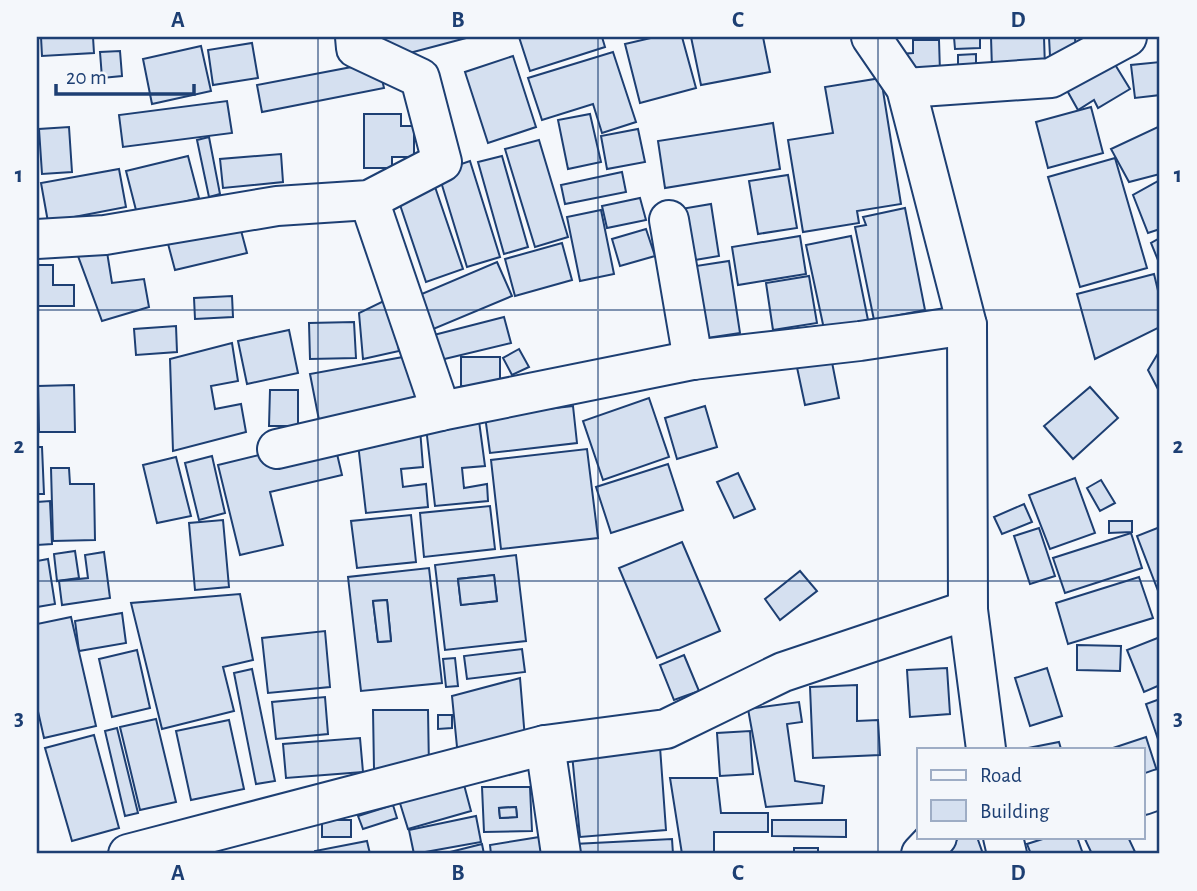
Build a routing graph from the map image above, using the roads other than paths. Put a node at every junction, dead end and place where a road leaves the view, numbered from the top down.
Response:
1 (355, 37) edge
2 (871, 37) edge
3 (1126, 37) edge
4 (906, 88) junction
5 (369, 200) junction
6 (669, 220) dead end
7 (37, 239) edge
8 (967, 325) junction
9 (693, 360) junction
10 (441, 411) junction
11 (277, 449) dead end
12 (968, 610) junction
13 (545, 745) junction
14 (986, 748) edge
15 (936, 838) edge
16 (128, 854) edge
17 (561, 854) edge
18 (920, 854) edge

1 - 5 street
2 - 4 street
3 - 4 street
4 - 8 street
5 - 7 street
5 - 10 street
6 - 9 street
8 - 9 street
8 - 12 street
9 - 10 street
10 - 11 street
12 - 13 street
12 - 14 street
13 - 16 street
13 - 17 street
15 - 18 street

